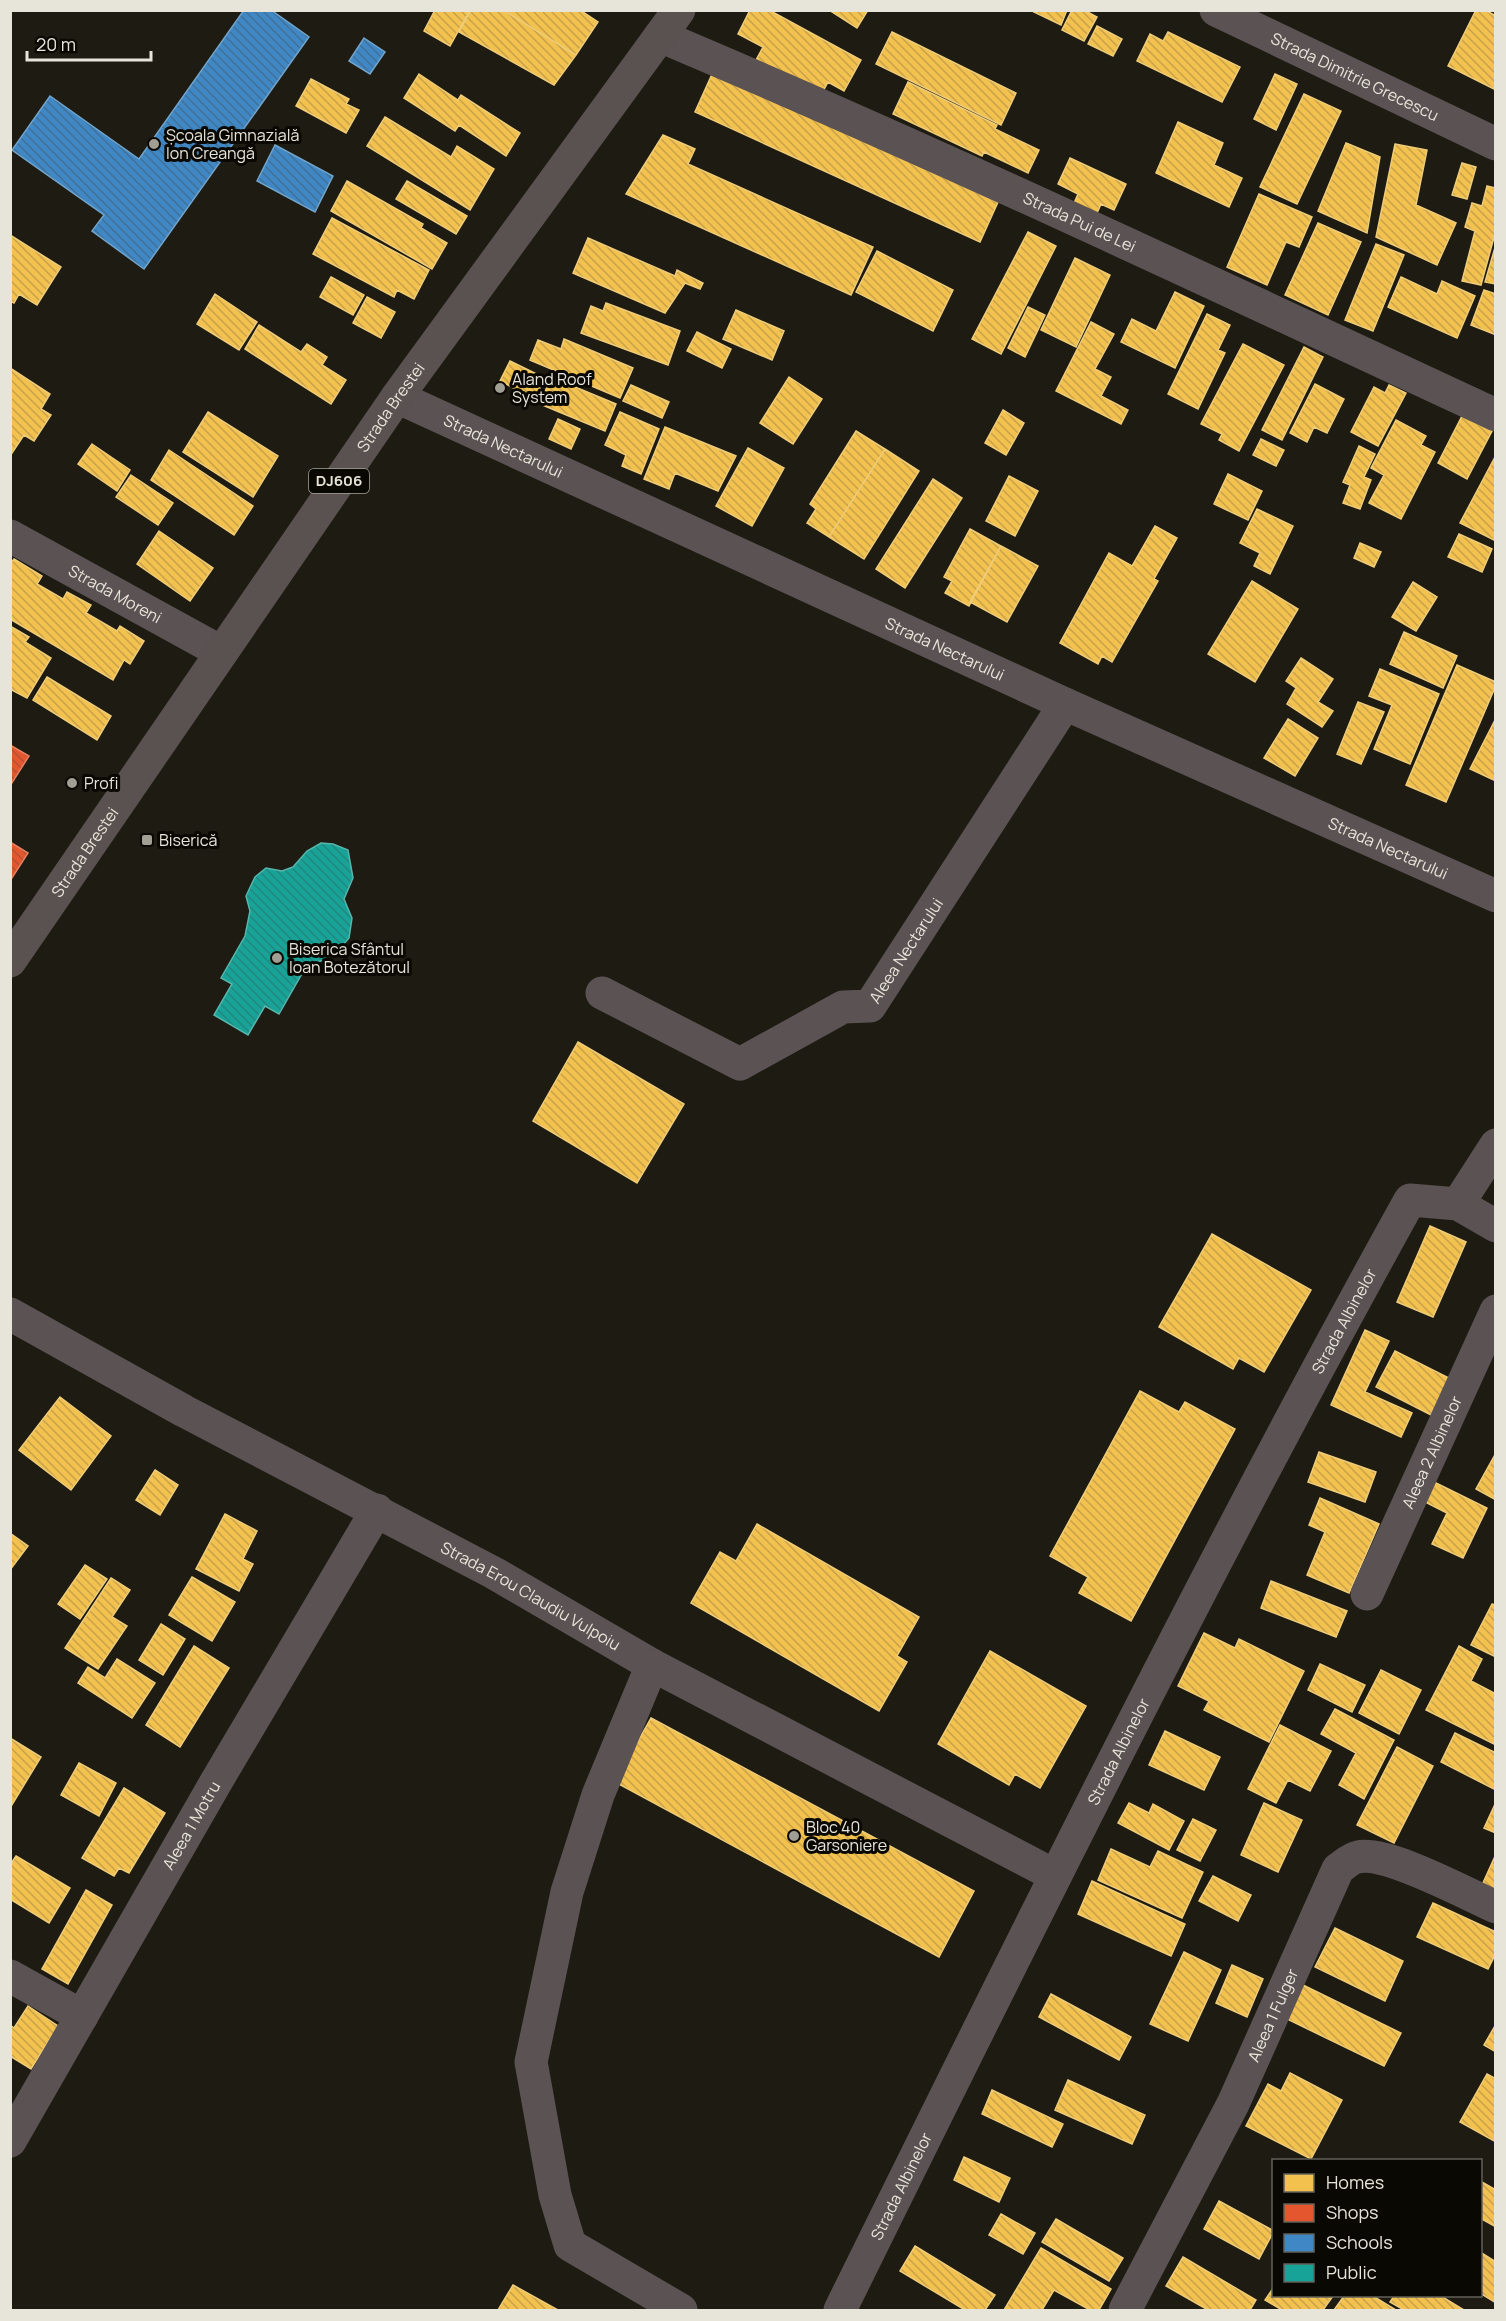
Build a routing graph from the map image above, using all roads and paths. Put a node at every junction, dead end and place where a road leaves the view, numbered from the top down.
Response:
1 (679, 10) edge
2 (1216, 10) edge
3 (660, 36) junction
4 (1496, 144) edge
5 (397, 397) junction
6 (1496, 415) edge
7 (10, 536) edge
8 (221, 652) junction
9 (1065, 704) junction
10 (1496, 896) edge
11 (16, 941) edge
12 (602, 993) dead end
13 (1496, 1145) edge
14 (1458, 1203) junction
15 (1496, 1226) edge
16 (1496, 1311) edge
17 (10, 1314) edge
18 (377, 1510) junction
19 (1367, 1594) dead end
20 (652, 1665) junction
21 (1054, 1875) junction
22 (1496, 1907) edge
23 (10, 1976) edge
24 (82, 2016) junction
25 (10, 2141) edge
26 (681, 2310) edge
27 (840, 2310) edge
28 (1125, 2310) edge

1 - 3 main road, Strada Brestei / DJ606
2 - 4 street, Strada Dimitrie Grecescu
3 - 5 main road, Strada Brestei / DJ606
3 - 6 street, Strada Pui de Lei
5 - 8 main road, Strada Brestei / DJ606
5 - 9 street, Strada Nectarului
7 - 8 street, Strada Moreni
8 - 11 main road, Strada Brestei / DJ606
9 - 10 street, Strada Nectarului
9 - 12 street, Aleea Nectarului
13 - 14 street
14 - 15 street
14 - 21 street, Strada Albinelor
16 - 19 street, Aleea 2 Albinelor
17 - 18 street, Strada Erou Claudiu Vulpoiu
18 - 20 street, Strada Erou Claudiu Vulpoiu
18 - 24 street, Aleea 1 Motru
20 - 21 street, Strada Erou Claudiu Vulpoiu
20 - 26 street
21 - 27 street, Strada Albinelor
22 - 28 street, Aleea 1 Fulger
23 - 24 street
24 - 25 street, Aleea 1 Motru

